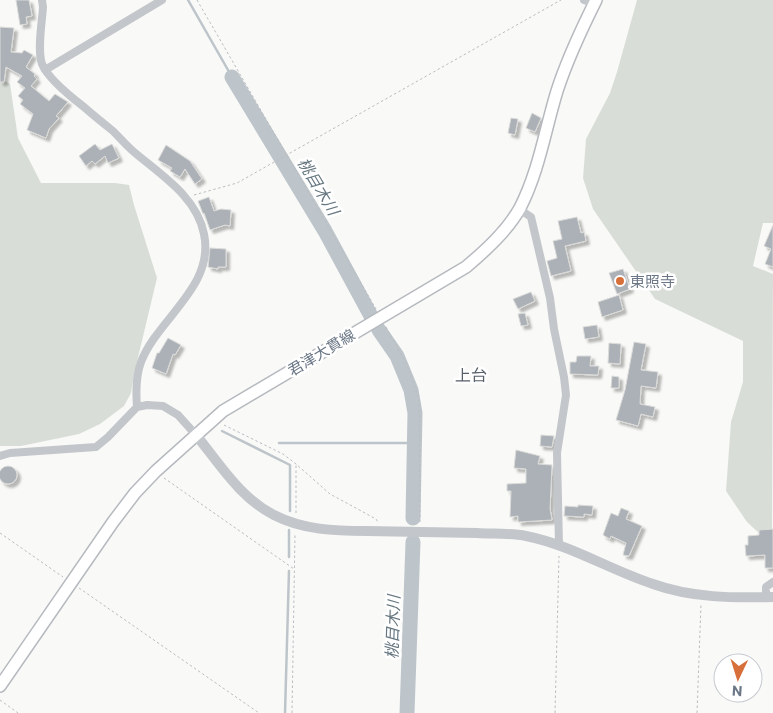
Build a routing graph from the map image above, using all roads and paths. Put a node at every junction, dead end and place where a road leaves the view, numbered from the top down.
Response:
1 (42, 0) edge
2 (162, 0) edge
3 (196, 0) edge
4 (561, 0) edge
5 (592, 1) edge
6 (45, 70) junction
7 (287, 156) junction
8 (184, 198) junction
9 (519, 209) junction
10 (381, 317) junction
11 (137, 407) junction
12 (224, 425) dead end
13 (196, 435) junction
14 (0, 456) edge
15 (296, 464) junction
16 (156, 472) junction
17 (296, 524) junction
18 (384, 531) junction
19 (420, 532) junction
20 (0, 533) edge
21 (559, 546) junction
22 (295, 570) junction
23 (773, 582) edge
24 (72, 583) junction
25 (702, 596) junction
26 (769, 597) edge
27 (0, 686) edge
28 (0, 700) edge
29 (18, 713) edge
30 (259, 713) edge
31 (292, 713) edge
32 (555, 713) edge
33 (697, 713) edge

1 - 6 street
2 - 6 street
3 - 7 path
4 - 7 path
5 - 9 main road, 君津大貫線
6 - 8 street
7 - 8 path
7 - 10 path
8 - 11 street
9 - 10 main road, 君津大貫線
9 - 21 street
10 - 13 main road, 君津大貫線
10 - 19 path
11 - 13 street
11 - 14 street
12 - 15 path
13 - 16 main road, 君津大貫線
13 - 17 street
15 - 17 path
15 - 18 path
16 - 22 path
16 - 24 main road, 君津大貫線
17 - 18 street
17 - 22 path
18 - 19 street
19 - 21 street
20 - 24 path
21 - 25 street
21 - 32 path
22 - 31 path
23 - 26 street
24 - 27 main road, 君津大貫線
24 - 30 path
25 - 26 street
25 - 33 path
28 - 29 path

